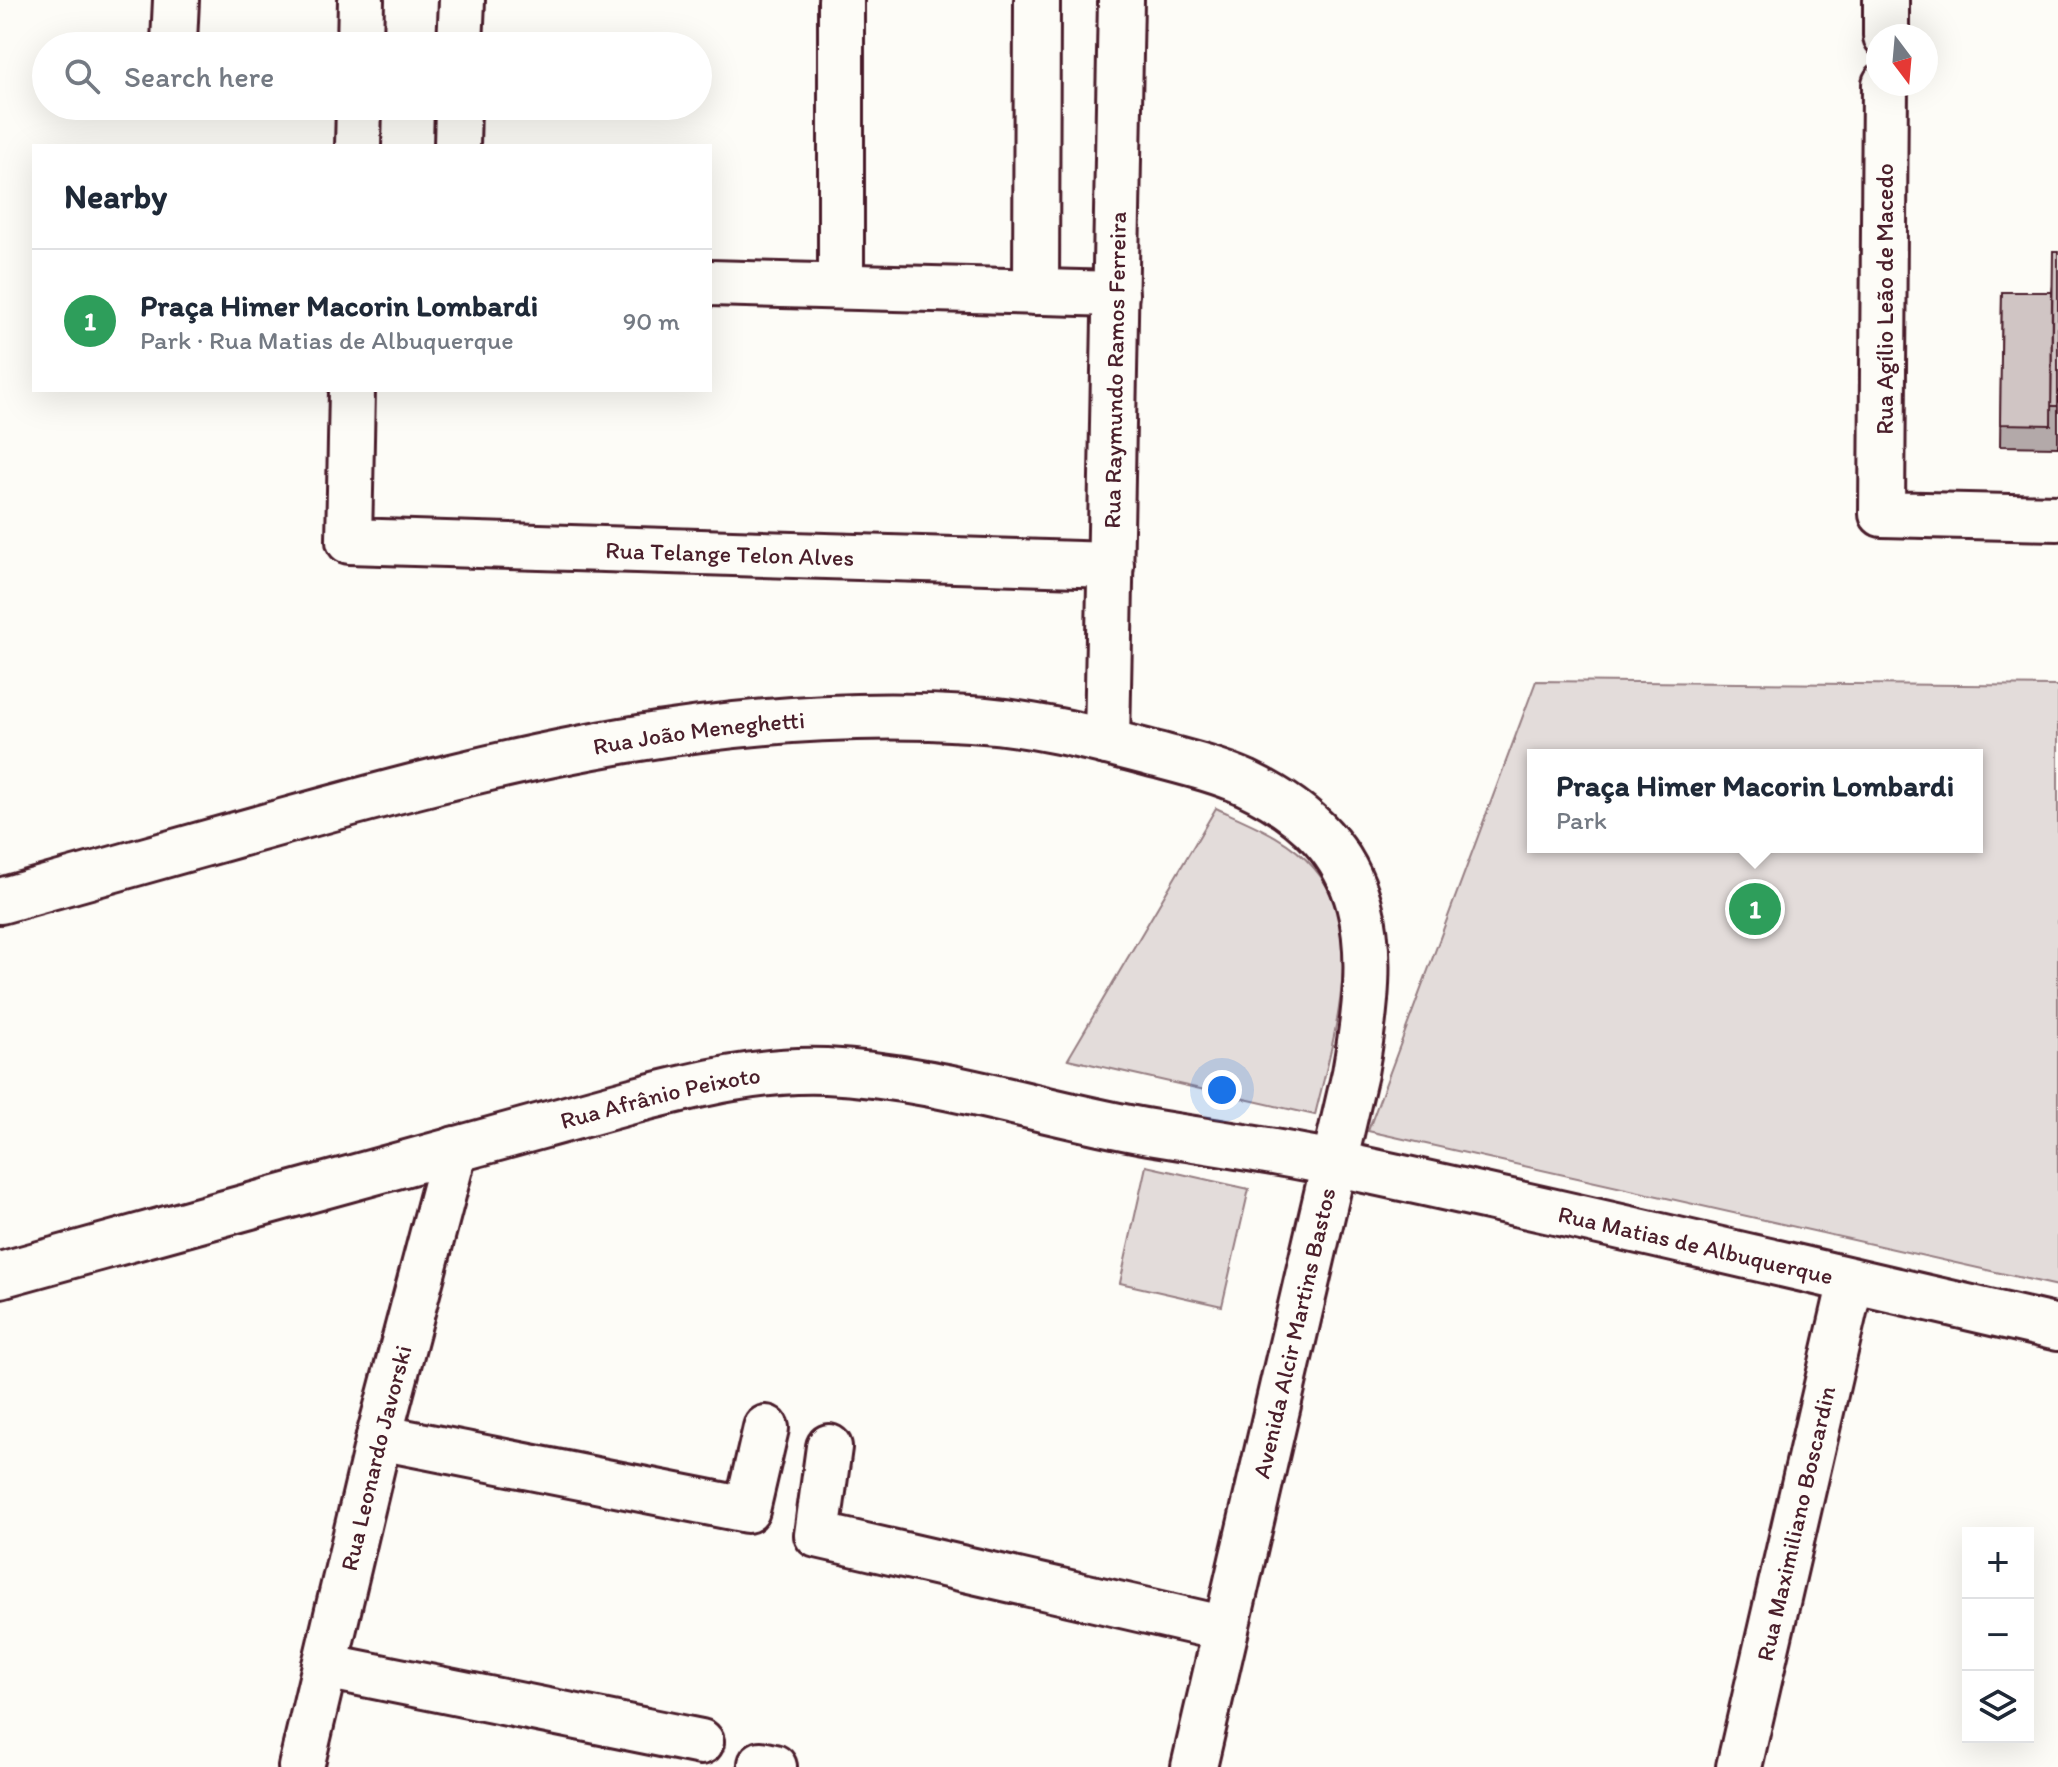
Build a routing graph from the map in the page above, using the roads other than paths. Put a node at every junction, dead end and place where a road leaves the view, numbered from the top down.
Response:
1 (361, 0) edge
2 (462, 0) edge
3 (841, 0) edge
4 (1037, 0) edge
5 (1121, 0) edge
6 (1886, 0) edge
7 (1886, 24) edge
8 (360, 32) edge
9 (461, 32) edge
10 (1885, 96) edge
11 (359, 120) edge
12 (458, 120) edge
13 (358, 144) edge
14 (457, 144) edge
15 (712, 283) edge
16 (841, 286) junction
17 (1036, 292) junction
18 (1116, 294) junction
19 (352, 392) edge
20 (2058, 518) edge
21 (1111, 565) junction
22 (1107, 742) junction
23 (1359, 897) joint
24 (0, 901) edge
25 (455, 1149) junction
26 (1334, 1164) junction
27 (0, 1275) edge
28 (1851, 1281) junction
29 (2058, 1328) edge
30 (766, 1428) dead end
31 (379, 1437) junction
32 (829, 1447) dead end
33 (1226, 1629) junction
34 (325, 1666) junction
35 (701, 1742) dead end
36 (301, 1767) edge
37 (1194, 1767) edge
38 (1739, 1767) edge

1 - 8 street
2 - 9 street
3 - 16 street
4 - 17 street
5 - 18 street, Rua Raymundo Ramos Ferreira
6 - 7 street
10 - 20 street, Rua Agílio Leão de Macedo
11 - 13 street
12 - 14 street
15 - 16 street
16 - 17 street
17 - 18 street
18 - 21 street, Rua Raymundo Ramos Ferreira
19 - 21 street, Rua Telange Telon Alves
21 - 22 street, Rua Raymundo Ramos Ferreira
22 - 23 street, Rua João Meneghetti
22 - 24 street, Rua João Meneghetti
23 - 26 street, Avenida Alcir Martins Bastos
25 - 26 street, Rua Afrânio Peixoto
25 - 27 street, Rua Afrânio Peixoto
25 - 31 street, Rua Leonardo Javorski
26 - 28 street, Rua Matias de Albuquerque
26 - 33 street, Avenida Alcir Martins Bastos
28 - 29 street, Rua Matias de Albuquerque
28 - 38 street, Rua Maximiliano Boscardin
30 - 31 street
31 - 34 street, Rua Leonardo Javorski
32 - 33 street
33 - 37 street, Avenida Alcir Martins Bastos
34 - 35 street
34 - 36 street, Rua Leonardo Javorski

